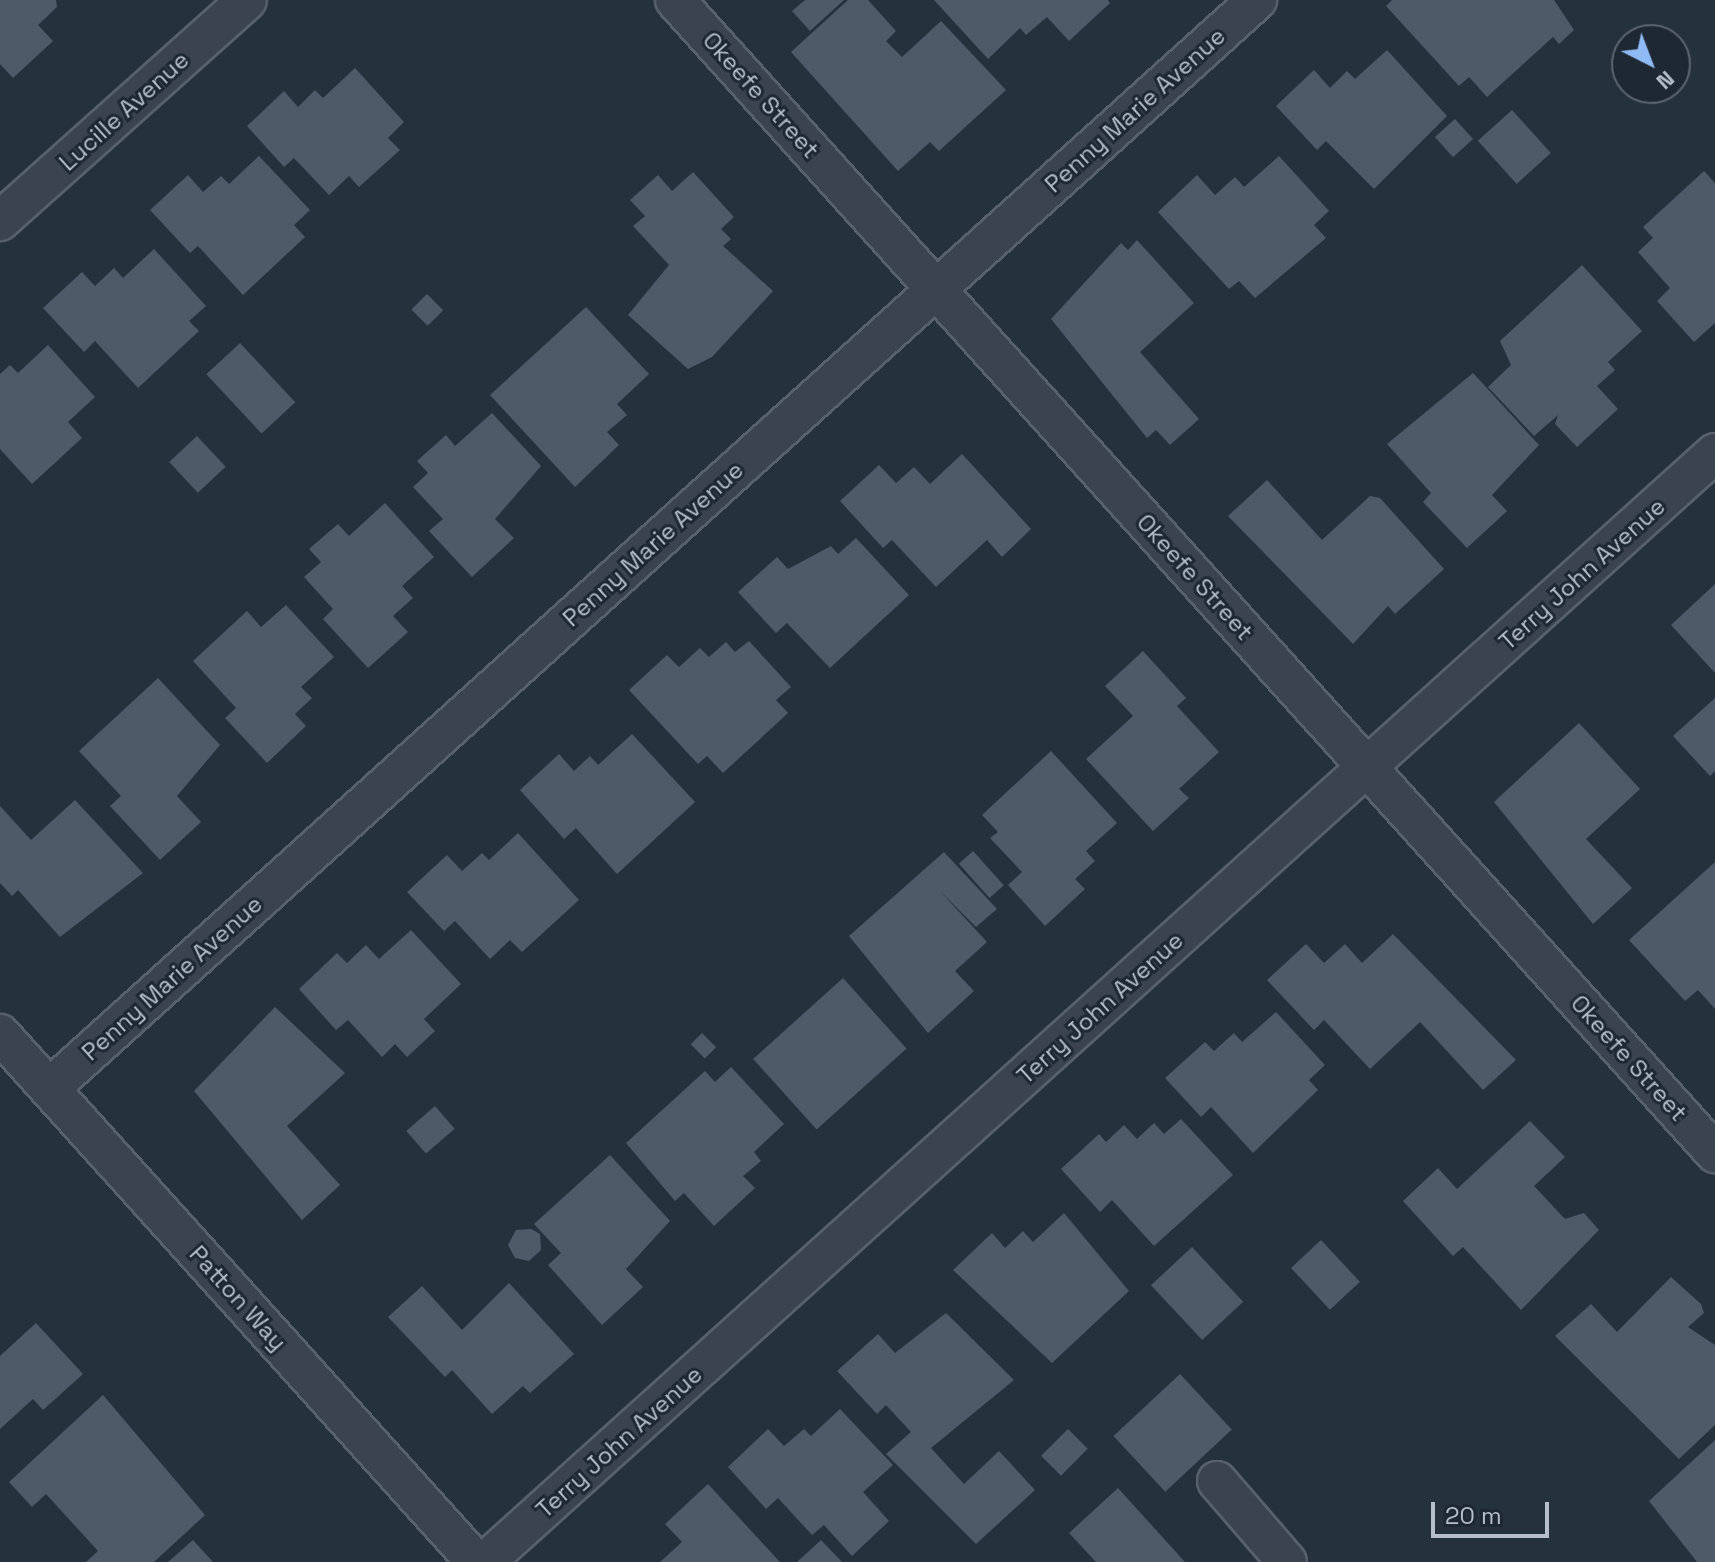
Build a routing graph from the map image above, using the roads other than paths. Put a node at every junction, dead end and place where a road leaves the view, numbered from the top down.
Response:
1 (247, 0) edge
2 (675, 0) edge
3 (1257, 0) edge
4 (0, 221) edge
5 (936, 290) junction
6 (1715, 453) edge
7 (1367, 768) junction
8 (0, 1034) edge
9 (50, 1088) junction
10 (1715, 1153) edge
11 (1217, 1481) dead end
12 (476, 1562) edge
13 (485, 1562) edge
14 (1287, 1562) edge

1 - 4 street, Lucille Avenue
2 - 5 street, Okeefe Street
3 - 5 street, Penny Marie Avenue
5 - 7 street, Okeefe Street
5 - 9 street, Penny Marie Avenue
6 - 7 street, Terry John Avenue
7 - 10 street, Okeefe Street
7 - 13 street, Terry John Avenue
8 - 9 street, Patton Way
9 - 12 street, Patton Way
11 - 14 street

